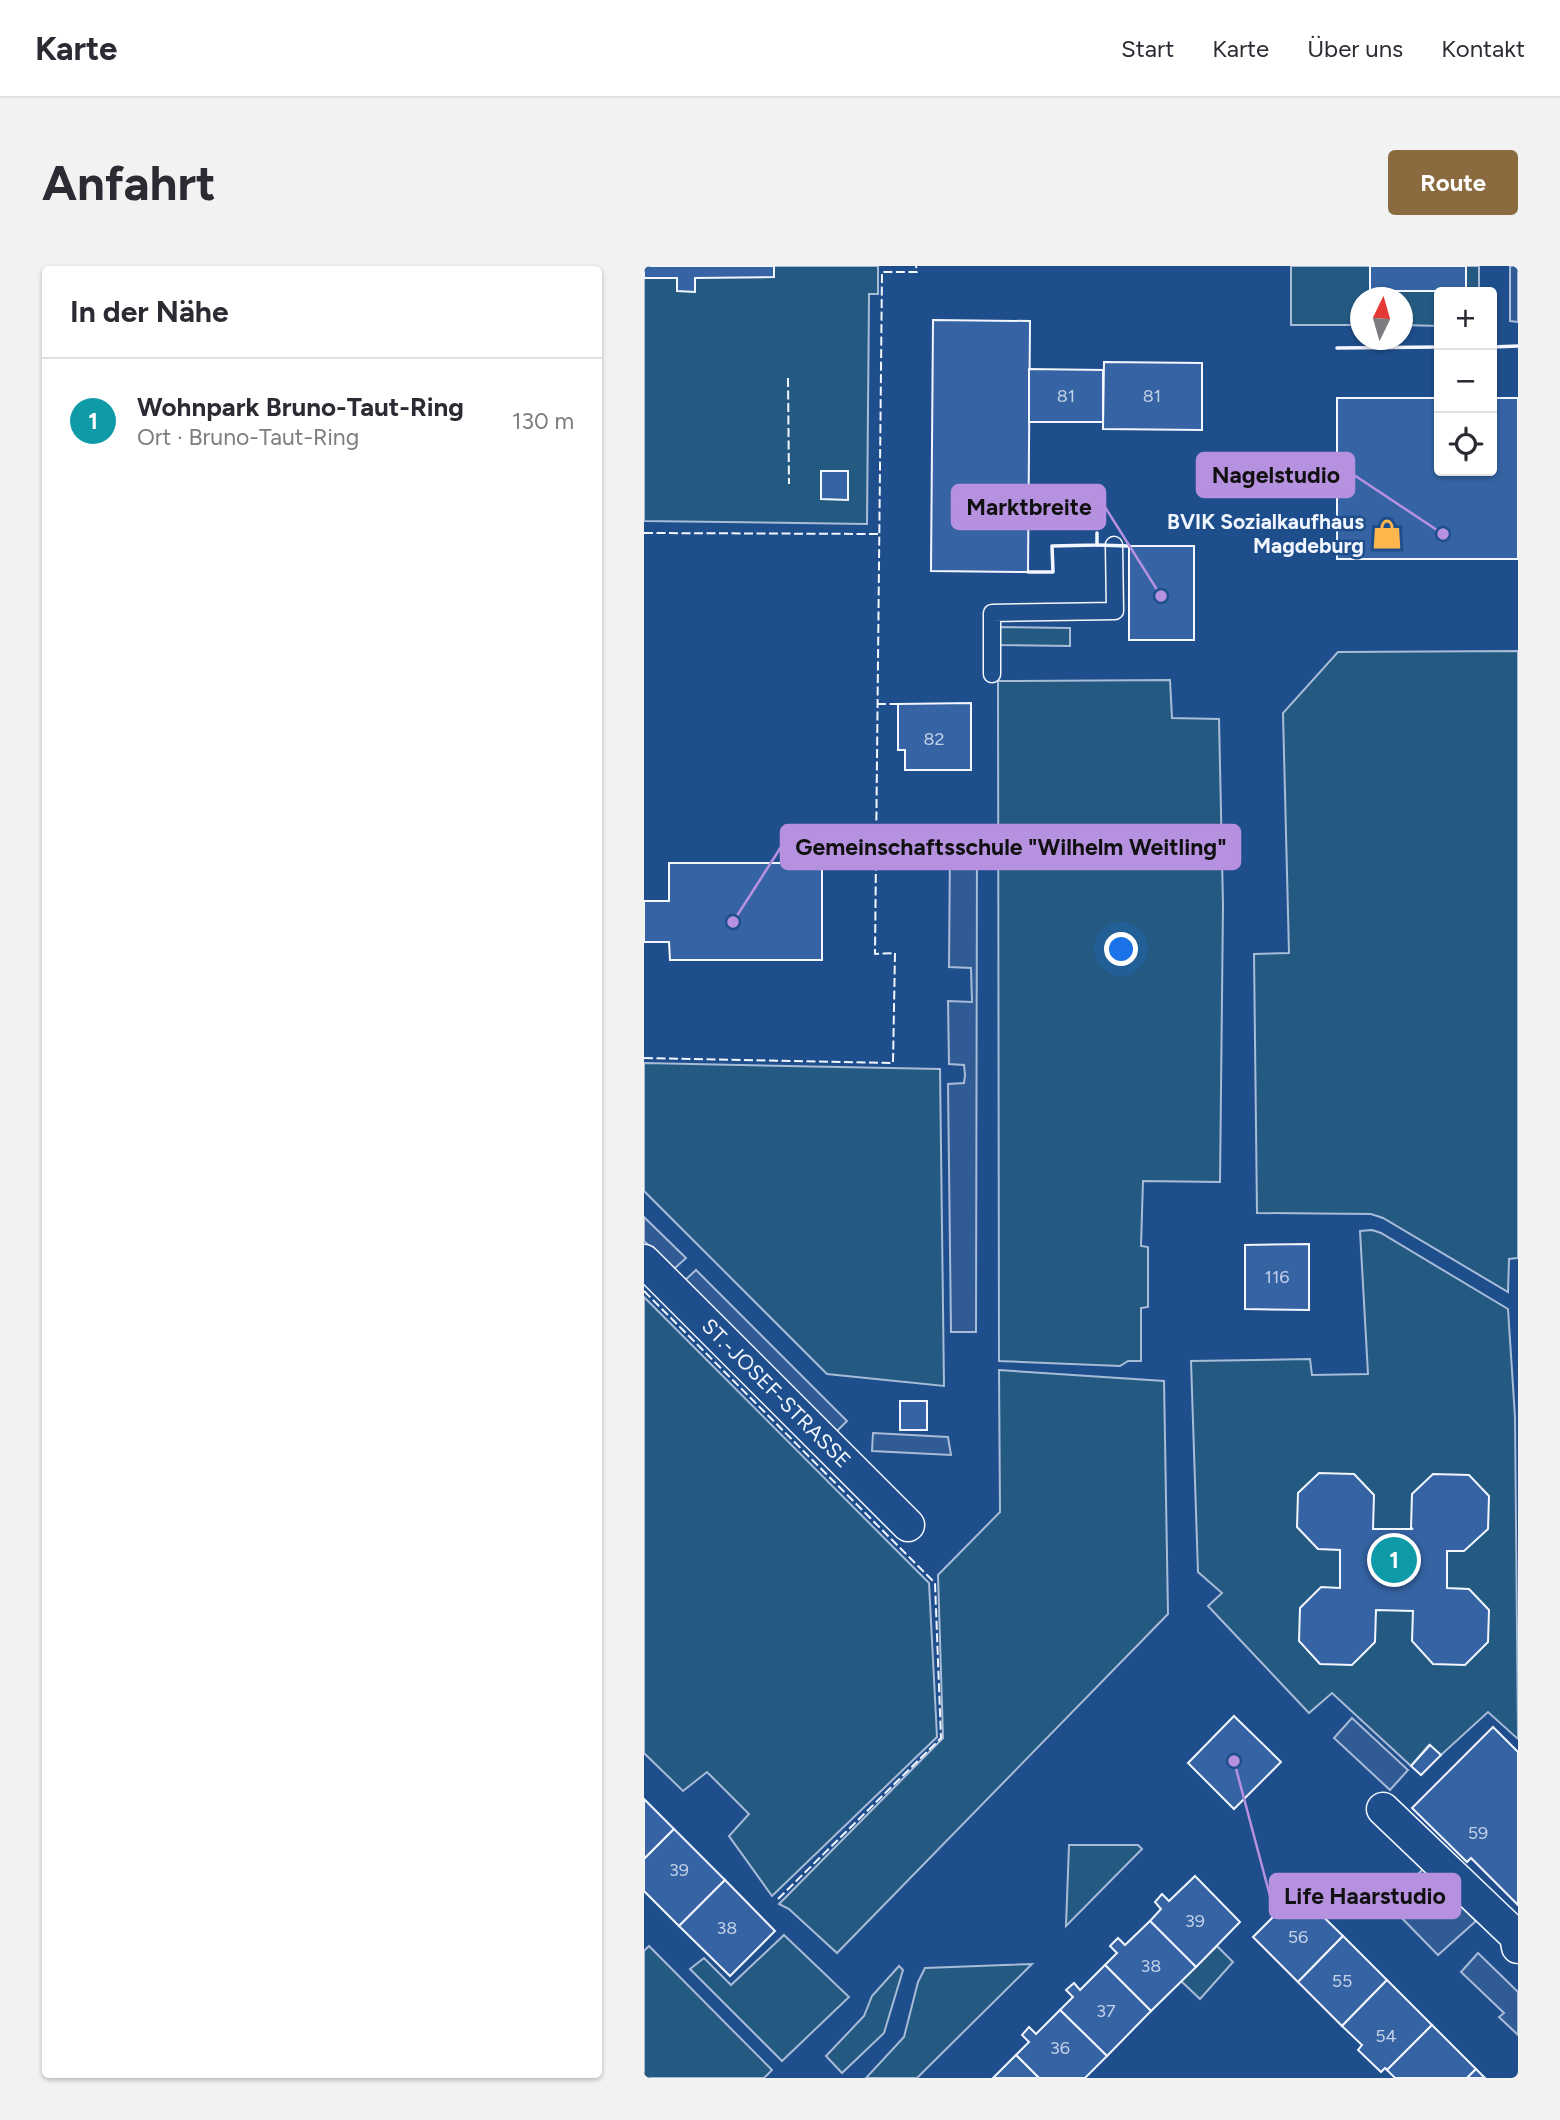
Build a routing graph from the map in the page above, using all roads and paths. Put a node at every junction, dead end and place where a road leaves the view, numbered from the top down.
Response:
1 (1114, 545) dead end
2 (992, 674) dead end
3 (644, 1261) edge
4 (908, 1525) dead end
5 (1383, 1809) dead end
6 (1518, 1947) edge

1 - 2 lane
3 - 4 street, ST.-JOSEF-STRASSE
5 - 6 street

